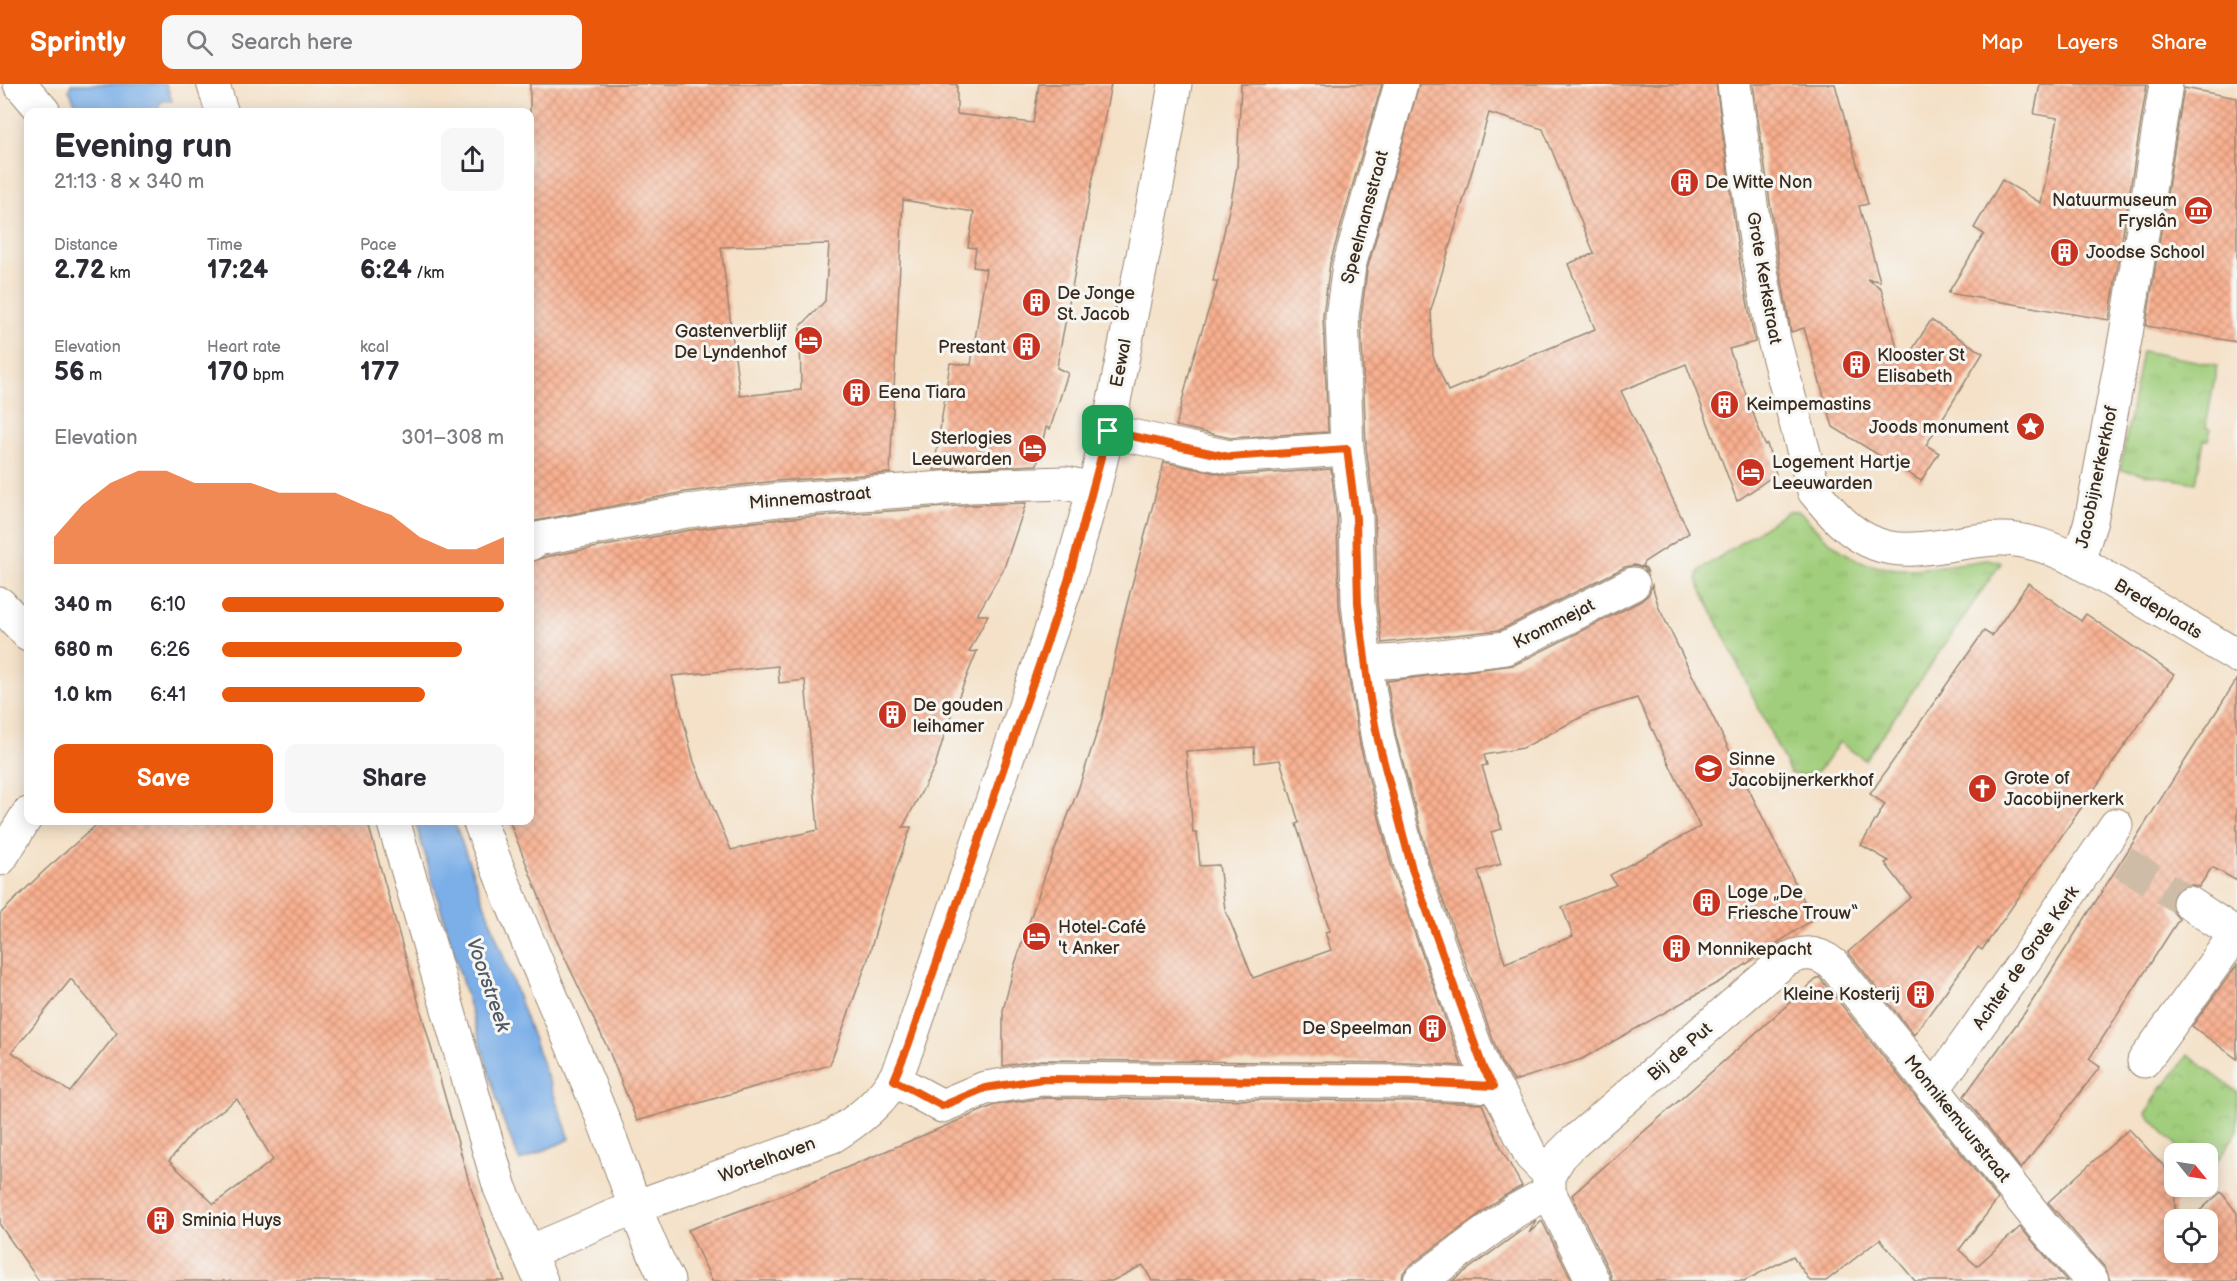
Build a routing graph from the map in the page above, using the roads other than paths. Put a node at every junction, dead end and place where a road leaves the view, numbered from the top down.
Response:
1 (20, 84) edge
2 (213, 84) edge
3 (1175, 84) edge
4 (1401, 84) edge
5 (1734, 84) edge
6 (2166, 84) edge
7 (41, 108) edge
8 (221, 108) edge
9 (1108, 431) junction
10 (1347, 449) junction
11 (1809, 469) joint
12 (1094, 489) junction
13 (534, 541) edge
14 (2079, 561) junction
15 (1633, 584) dead end
16 (0, 604) edge
17 (24, 629) edge
18 (2237, 656) edge
19 (1365, 663) junction
20 (24, 820) edge
21 (394, 825) edge
22 (481, 825) edge
23 (2114, 845) dead end
24 (0, 859) edge
25 (2189, 903) tunnel mouth
26 (2236, 934) edge
27 (1823, 956) joint
28 (2144, 1061) dead end
29 (894, 1080) junction
30 (1494, 1086) junction
31 (1933, 1090) junction
32 (1549, 1183) junction
33 (635, 1207) junction
34 (535, 1267) edge
35 (668, 1281) edge
36 (1420, 1281) edge
37 (1593, 1281) edge
38 (2092, 1281) edge

1 - 7 street
2 - 8 street
3 - 9 street, Eewal
4 - 10 street, Speelmansstraat
5 - 11 street, Grote Kerkstraat
6 - 14 street, Jacobijnerkerkhof
9 - 10 street
9 - 12 street, Eewal
10 - 19 street, Speelmansstraat
11 - 14 street, Jacobijnerkerkhof
12 - 13 street, Minnemastraat
12 - 29 street, Eewal
14 - 18 street, Bredeplaats
15 - 19 street, Krommejat
16 - 17 street
19 - 30 street, Speelmansstraat
20 - 24 street
21 - 34 street
22 - 33 street
23 - 31 street, Achter de Grote Kerk
25 - 26 street
26 - 28 street
27 - 31 street, Monnikemuurstraat
27 - 32 street, Bij de Put
29 - 30 street
29 - 33 street, Wortelhaven
30 - 32 street
31 - 38 street, Monnikemuurstraat
32 - 36 street
32 - 37 street
33 - 34 street, Wortelhaven
33 - 35 street

